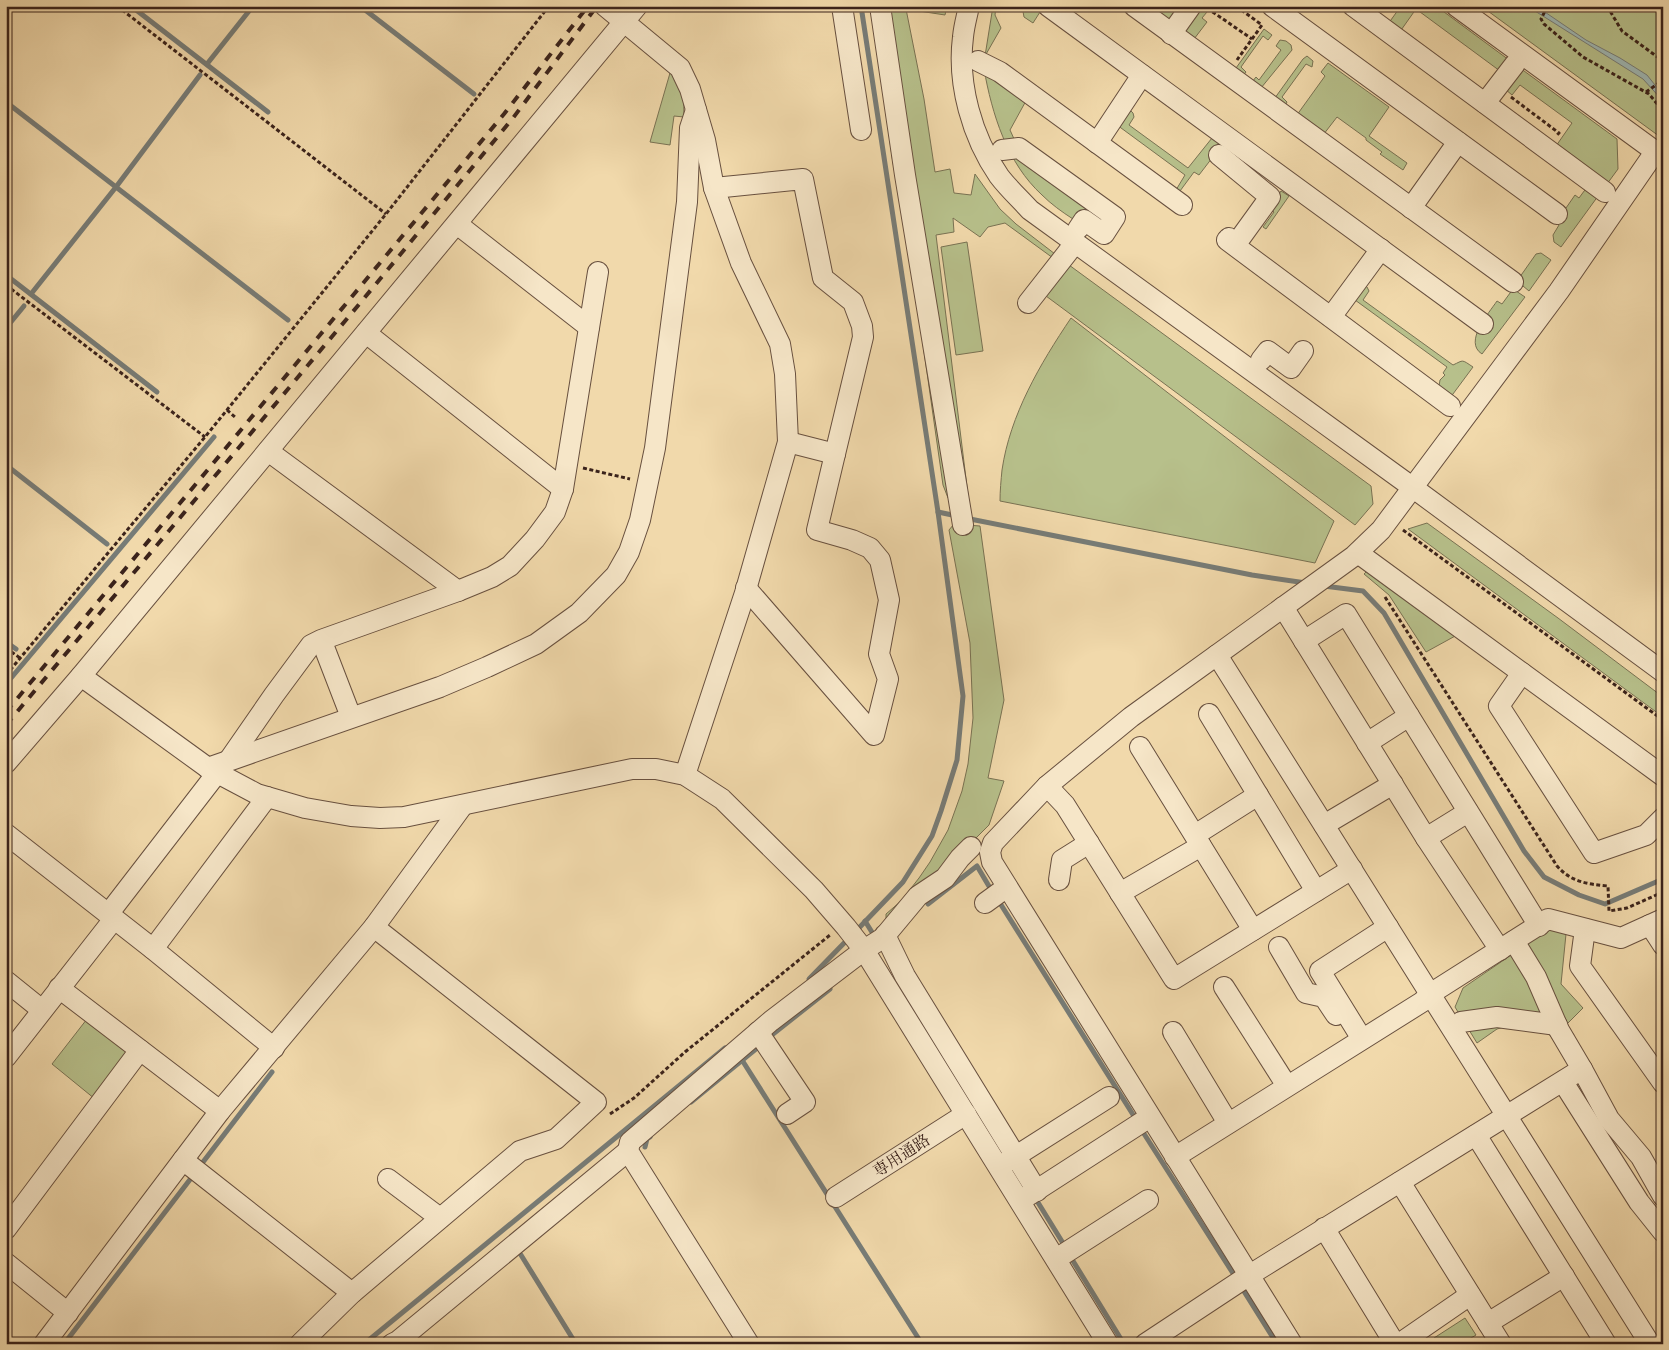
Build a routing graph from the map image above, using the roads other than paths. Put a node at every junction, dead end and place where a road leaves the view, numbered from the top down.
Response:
1 (605, 6) edge
2 (842, 6) edge
3 (880, 6) edge
4 (969, 6) edge
5 (1048, 6) edge
6 (1134, 6) edge
7 (1191, 6) edge
8 (1272, 6) edge
9 (1353, 6) edge
10 (1456, 6) edge
11 (631, 14) edge
12 (1171, 34) junction
13 (978, 61) dead end
14 (1515, 64) dead end
15 (1142, 75) junction
16 (1485, 103) junction
17 (696, 110) junction
18 (861, 130) dead end
19 (1458, 142) junction
20 (1097, 143) junction
21 (1002, 150) dead end
22 (1659, 154) edge
23 (1219, 155) dead end
24 (714, 188) junction
25 (1605, 192) dead end
26 (1182, 205) dead end
27 (1411, 208) junction
28 (1557, 214) dead end
29 (457, 224) junction
30 (1076, 236) junction
31 (1381, 249) junction
32 (598, 272) dead end
33 (1514, 282) dead end
34 (1028, 303) dead end
35 (1331, 318) junction
36 (1483, 324) dead end
37 (589, 327) junction
38 (366, 333) junction
39 (1304, 351) dead end
40 (1258, 364) junction
41 (1450, 406) dead end
42 (788, 442) junction
43 (268, 451) junction
44 (835, 454) junction
45 (1412, 487) junction
46 (563, 489) junction
47 (962, 524) dead end
48 (1358, 553) junction
49 (746, 588) junction
50 (458, 591) junction
51 (1283, 607) junction
52 (1304, 642) junction
53 (324, 647) dead end
54 (1217, 655) junction
55 (1663, 672) edge
56 (1522, 673) junction
57 (81, 676) junction
58 (1209, 714) dead end
59 (1409, 716) junction
60 (351, 717) junction
61 (1367, 743) junction
62 (1140, 746) dead end
63 (6, 763) edge
64 (218, 767) junction
65 (685, 775) junction
66 (1663, 776) edge
67 (1393, 784) junction
68 (1047, 786) junction
69 (1258, 795) junction
70 (267, 797) junction
71 (463, 805) junction
72 (1468, 812) junction
73 (1663, 818) edge
74 (1324, 825) junction
75 (6, 834) edge
76 (1426, 838) junction
77 (1198, 840) junction
78 (1089, 843) junction
79 (971, 847) dead end
80 (1352, 869) junction
81 (1059, 880) dead end
82 (1005, 889) junction
83 (1316, 891) junction
84 (1120, 893) junction
85 (985, 903) dead end
86 (111, 916) junction
87 (1656, 922) edge
88 (1539, 926) junction
89 (374, 927) junction
90 (1388, 927) junction
91 (1585, 929) junction
92 (1254, 930) junction
93 (873, 942) junction
94 (1663, 945) edge
95 (1507, 946) junction
96 (1279, 947) dead end
97 (153, 948) junction
98 (6, 981) edge
99 (1224, 987) dead end
100 (59, 988) junction
101 (1430, 994) junction
102 (42, 1010) junction
103 (1461, 1022) dead end
104 (1557, 1025) junction
105 (1172, 1032) dead end
106 (1358, 1041) junction
107 (758, 1044) junction
108 (274, 1048) junction
109 (140, 1050) junction
110 (6, 1057) edge
111 (1582, 1069) junction
112 (1562, 1082) junction
113 (1663, 1084) edge
114 (1287, 1086) junction
115 (1109, 1097) dead end
116 (220, 1112) junction
117 (787, 1114) dead end
118 (966, 1114) junction
119 (1507, 1116) junction
120 (1149, 1118) junction
121 (1228, 1123) junction
122 (1476, 1135) junction
123 (628, 1151) junction
124 (1175, 1156) junction
125 (1009, 1161) junction
126 (185, 1162) junction
127 (1656, 1170) edge
128 (388, 1179) dead end
129 (1400, 1182) junction
130 (1028, 1196) junction
131 (1663, 1196) edge
132 (836, 1197) dead end
133 (1148, 1200) dead end
134 (440, 1218) junction
135 (6, 1228) edge
136 (1324, 1228) junction
137 (1663, 1232) edge
138 (1064, 1254) junction
139 (6, 1263) edge
140 (1248, 1275) junction
141 (1564, 1276) junction
142 (352, 1293) junction
143 (1470, 1295) junction
144 (68, 1313) junction
145 (1488, 1323) junction
146 (397, 1343) edge
147 (44, 1344) edge
148 (300, 1344) edge
149 (749, 1344) edge
150 (1108, 1344) edge
151 (1145, 1344) edge
152 (1292, 1344) edge
153 (1395, 1344) edge
154 (1399, 1344) edge
155 (1501, 1344) edge
156 (1606, 1344) edge
157 (1650, 1344) edge

1 - 11 street
2 - 18 street
3 - 47 street
4 - 30 street
5 - 15 street
6 - 12 street
7 - 12 street
8 - 19 street
9 - 16 street
10 - 22 street
11 - 17 street
11 - 29 street
12 - 27 street
13 - 20 street
14 - 16 street
15 - 20 street
15 - 31 street
16 - 25 street
17 - 24 street
17 - 60 street
19 - 27 street
19 - 28 street
20 - 26 street
21 - 30 street
22 - 45 street
23 - 35 street
24 - 42 street
24 - 44 street
27 - 33 street
29 - 37 street
29 - 38 street
30 - 34 street
30 - 40 street
31 - 35 street
31 - 36 street
32 - 37 street
35 - 41 street
37 - 46 street
38 - 43 street
38 - 46 street
39 - 40 street
40 - 45 street
42 - 44 street
42 - 49 street
43 - 50 street
43 - 57 street
44 - 49 street
45 - 48 street
45 - 55 street
46 - 50 street
48 - 51 street
48 - 56 street
49 - 65 street
50 - 64 street
51 - 52 street
51 - 54 street
52 - 59 street
52 - 61 street
53 - 60 street
54 - 68 street
54 - 74 street
56 - 66 street
56 - 73 street
57 - 63 street
57 - 64 street
58 - 69 street
59 - 61 street
59 - 72 street
60 - 64 street
61 - 67 street
62 - 77 street
64 - 70 street
64 - 86 street
65 - 71 street
65 - 93 street
67 - 74 street
67 - 76 street
68 - 78 street
68 - 82 street
69 - 77 street
69 - 83 street
70 - 71 street
70 - 97 street
71 - 89 street
72 - 76 street
72 - 88 street
74 - 80 street
75 - 86 street
76 - 95 street
77 - 84 street
77 - 92 street
78 - 81 street
78 - 84 street
79 - 93 street
80 - 83 street
80 - 90 street
82 - 85 street
82 - 120 street
83 - 92 street
84 - 92 street
86 - 97 street
86 - 100 street
87 - 91 street
87 - 94 street
88 - 91 street
88 - 95 street
89 - 108 street
89 - 134 street
90 - 101 street
90 - 106 street
91 - 113 street
93 - 107 street
93 - 118 street
93 - 125 street
95 - 101 street
95 - 104 street
96 - 106 street
97 - 108 street
98 - 102 street
99 - 114 street
100 - 102 street
100 - 109 street
101 - 106 street
101 - 119 street
102 - 110 street
103 - 104 street
104 - 111 street
105 - 121 street
106 - 114 street
107 - 117 street
107 - 123 street
108 - 116 street
109 - 116 street
109 - 135 street
111 - 112 street
111 - 127 street
112 - 119 street
112 - 137 street
114 - 121 street
115 - 125 street
116 - 126 street
118 - 125 street
118 - 132 street, 専用通路
119 - 122 street
119 - 157 street
120 - 124 street
120 - 130 street
121 - 124 street
122 - 129 street
122 - 141 street
123 - 146 street
123 - 149 street
124 - 140 street
125 - 130 street
126 - 142 street
126 - 144 street
127 - 131 street
128 - 134 street
129 - 136 street
129 - 143 street
130 - 138 street
133 - 138 street
134 - 142 street
136 - 140 street
136 - 153 street
138 - 150 street
139 - 144 street
140 - 151 street
140 - 152 street
141 - 145 street
141 - 156 street
142 - 148 street
143 - 145 street
143 - 154 street
144 - 147 street
145 - 155 street

